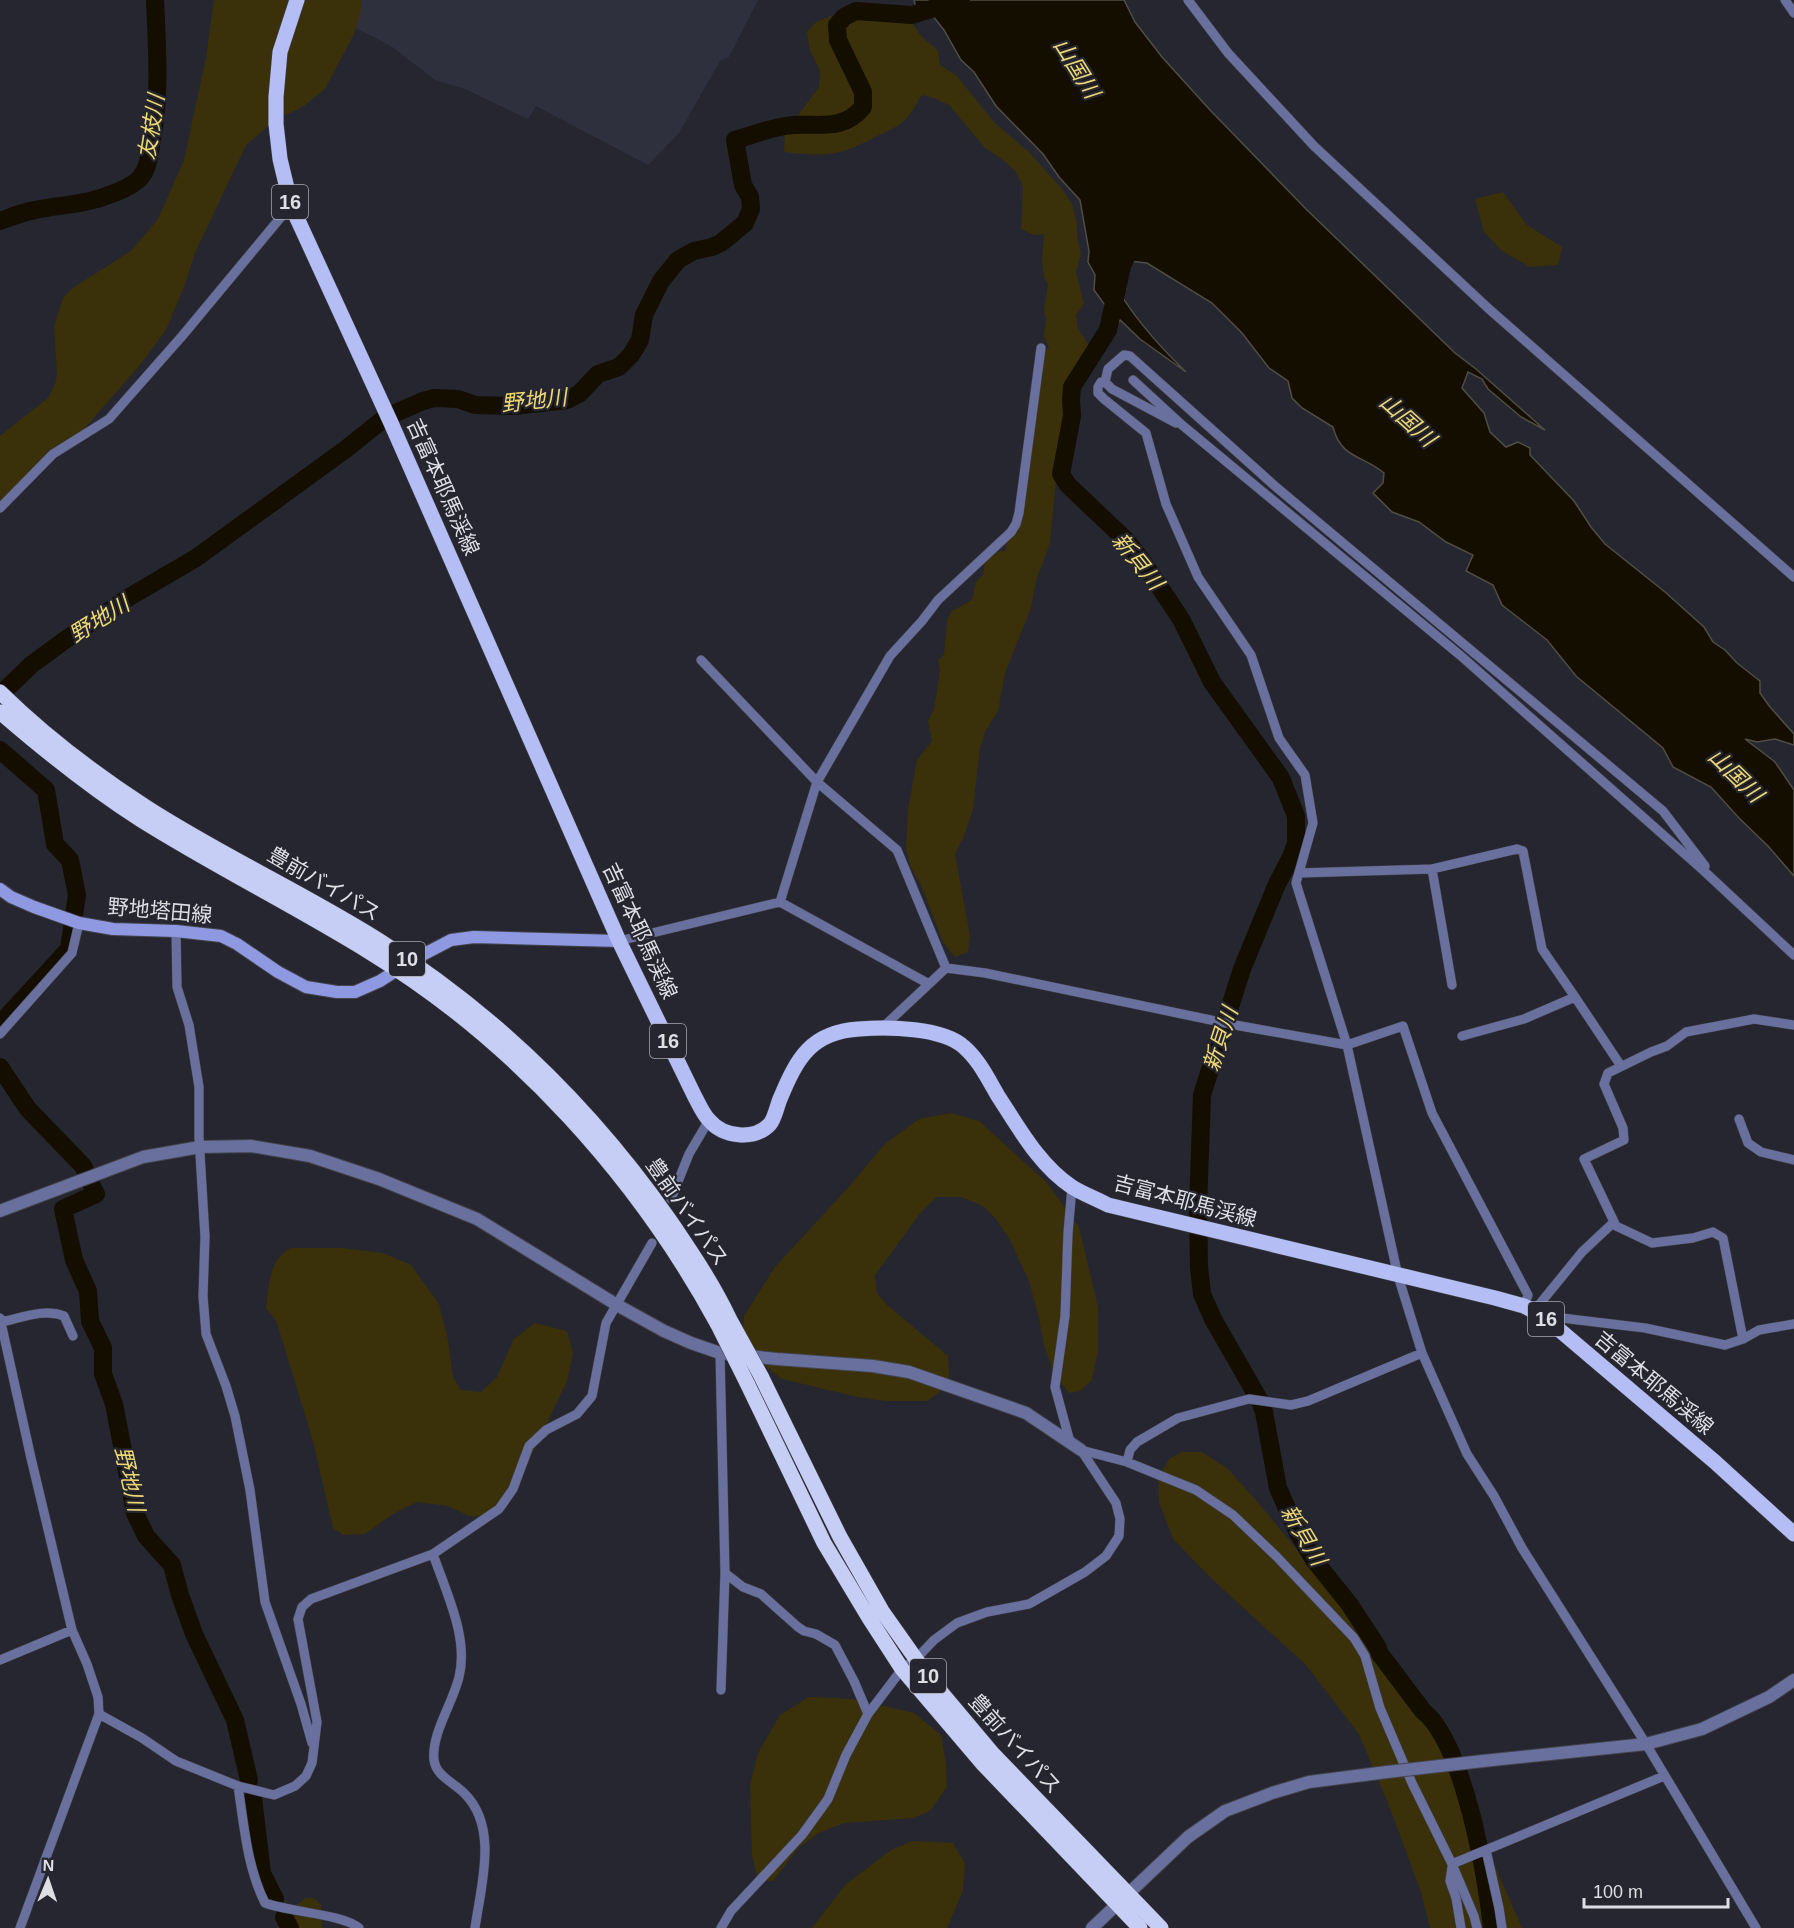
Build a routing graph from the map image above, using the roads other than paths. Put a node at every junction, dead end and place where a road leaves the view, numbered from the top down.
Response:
1 (297, 0) edge
2 (1188, 0) edge
3 (1785, 0) edge
4 (1794, 13) edge
5 (291, 205) junction
6 (1041, 348) dead end
7 (1133, 380) dead end
8 (1106, 382) junction
9 (1182, 425) junction
10 (0, 508) edge
11 (1794, 577) edge
12 (701, 660) dead end
13 (0, 692) edge
14 (0, 712) edge
15 (817, 782) junction
16 (1432, 869) junction
17 (1704, 871) junction
18 (1299, 873) junction
19 (0, 889) edge
20 (780, 902) junction
21 (79, 923) junction
22 (176, 931) junction
23 (620, 941) junction
24 (1794, 955) edge
25 (411, 962) junction
26 (946, 968) junction
27 (397, 970) junction
28 (929, 984) junction
29 (1452, 985) dead end
30 (1575, 997) junction
31 (1794, 1025) edge
32 (881, 1029) junction
33 (0, 1034) edge
34 (1462, 1036) dead end
35 (1347, 1045) junction
36 (1621, 1066) junction
37 (1739, 1119) dead end
38 (709, 1120) junction
39 (200, 1147) junction
40 (1794, 1160) edge
41 (1072, 1187) junction
42 (671, 1199) dead end
43 (0, 1211) edge
44 (1614, 1222) junction
45 (652, 1243) dead end
46 (1398, 1276) junction
47 (617, 1305) junction
48 (1534, 1311) junction
49 (0, 1320) edge
50 (724, 1321) junction
51 (1794, 1324) edge
52 (73, 1336) dead end
53 (1743, 1339) junction
54 (720, 1353) junction
55 (1422, 1353) junction
56 (754, 1379) junction
57 (1076, 1446) junction
58 (1127, 1462) junction
59 (1794, 1534) edge
60 (434, 1554) junction
61 (725, 1573) junction
62 (72, 1630) junction
63 (916, 1659) junction
64 (0, 1660) edge
65 (902, 1669) junction
66 (1794, 1680) edge
67 (721, 1690) dead end
68 (99, 1714) junction
69 (868, 1714) junction
70 (1646, 1744) junction
71 (313, 1748) junction
72 (1664, 1776) junction
73 (238, 1786) junction
74 (1486, 1850) junction
75 (1452, 1864) junction
76 (1122, 1900) junction
77 (20, 1928) edge
78 (359, 1928) edge
79 (475, 1928) edge
80 (721, 1928) edge
81 (1092, 1928) edge
82 (1140, 1928) edge
83 (1161, 1928) edge
84 (1461, 1928) edge
85 (1477, 1928) edge
86 (1502, 1928) edge
87 (1756, 1928) edge

1 - 5 main road, 吉富本耶馬渓線 / 16
2 - 11 street
3 - 4 street
5 - 10 street
5 - 23 main road, 吉富本耶馬渓線 / 16
6 - 15 street
7 - 9 street
8 - 9 street
8 - 17 street
8 - 18 street
9 - 17 street
12 - 15 street
13 - 25 highway, 豊前バイパス / 10
14 - 27 highway, 豊前バイパス / 10
15 - 20 street
15 - 26 street
16 - 18 street
16 - 29 street
16 - 30 street
17 - 24 street
18 - 35 street
19 - 21 main road, 野地塔田線
20 - 23 street
20 - 28 street
21 - 22 main road, 野地塔田線
21 - 33 street
22 - 27 main road, 野地塔田線
22 - 39 street
23 - 25 main road, 野地塔田線
23 - 38 main road, 吉富本耶馬渓線 / 16
25 - 27 main road, 野地塔田線
25 - 50 highway, 豊前バイパス / 10
26 - 28 street
26 - 35 street
27 - 50 highway, 豊前バイパス / 10
28 - 32 street
30 - 34 street
30 - 36 street
31 - 36 street
32 - 38 main road, 吉富本耶馬渓線 / 16
32 - 41 main road, 吉富本耶馬渓線 / 16
35 - 46 street
35 - 48 street
36 - 44 street
37 - 40 street
38 - 42 street
39 - 43 street
39 - 47 street
39 - 71 street
41 - 46 main road, 吉富本耶馬渓線 / 16
41 - 57 street
44 - 48 street
44 - 53 street
45 - 47 street
46 - 48 main road, 吉富本耶馬渓線 / 16
46 - 55 street
47 - 54 street
47 - 60 street
48 - 53 street
48 - 59 main road, 吉富本耶馬渓線 / 16
49 - 52 street
49 - 62 street
50 - 56 highway, 豊前バイパス / 10, bridge
51 - 53 street
54 - 57 street
54 - 61 street
55 - 58 street
55 - 70 street
56 - 63 highway, 豊前バイパス / 10
56 - 65 highway, 豊前バイパス / 10
57 - 58 street
57 - 63 street
58 - 75 street
60 - 71 street
60 - 79 street
61 - 67 street
61 - 69 street
62 - 64 street
62 - 68 street
63 - 65 street
63 - 76 highway, 豊前バイパス / 10
65 - 69 street
65 - 76 highway, 豊前バイパス / 10
66 - 70 street
68 - 73 street
68 - 77 street
69 - 80 street
70 - 72 street
70 - 76 street, bridge
71 - 73 street
72 - 74 street
72 - 87 street
73 - 78 street
74 - 75 street
74 - 86 street
75 - 84 street
75 - 85 street
76 - 81 street
76 - 82 highway, 豊前バイパス / 10
76 - 83 highway, 豊前バイパス / 10

